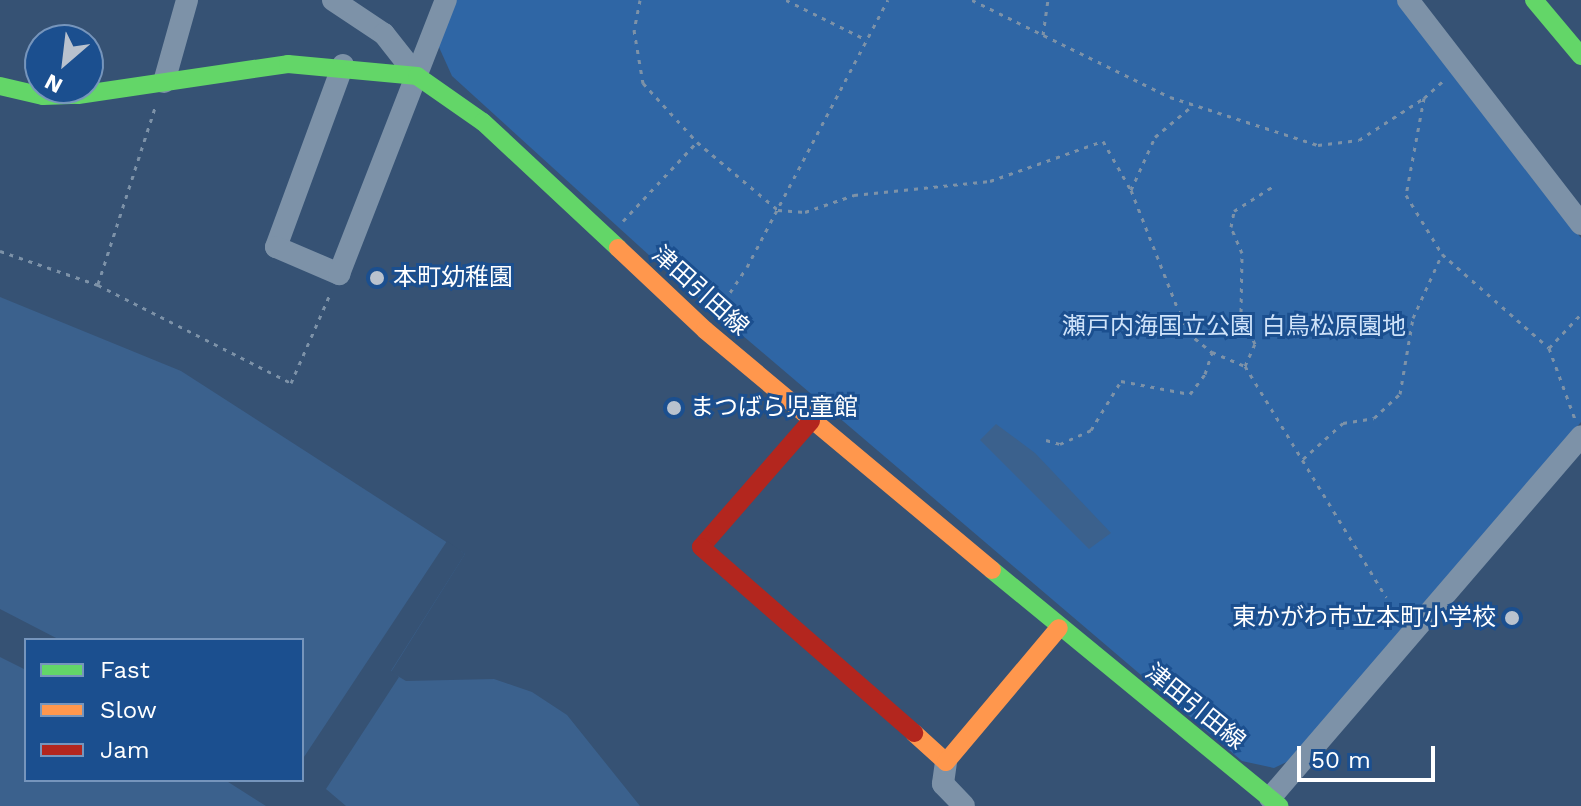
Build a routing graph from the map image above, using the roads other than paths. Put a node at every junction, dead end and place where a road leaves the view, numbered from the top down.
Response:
1 (187, 0) edge
2 (333, 0) edge
3 (446, 0) edge
4 (1408, 0) edge
5 (1534, 0) edge
6 (1581, 56) edge
7 (343, 65) junction
8 (417, 76) junction
9 (164, 82) junction
10 (0, 86) edge
11 (1581, 224) edge
12 (811, 421) junction
13 (1578, 429) edge
14 (1059, 628) junction
15 (946, 762) junction
16 (1274, 802) edge
17 (964, 806) edge

1 - 9 street
2 - 8 street
3 - 8 street
4 - 11 street
5 - 6 main road
7 - 8 main road, 津田引田線
7 - 8 street
7 - 9 main road, 津田引田線
8 - 12 main road, 津田引田線
9 - 10 main road, 津田引田線
12 - 14 main road, 津田引田線
12 - 15 main road
13 - 16 street
14 - 15 main road
14 - 16 main road, 津田引田線
15 - 17 street

